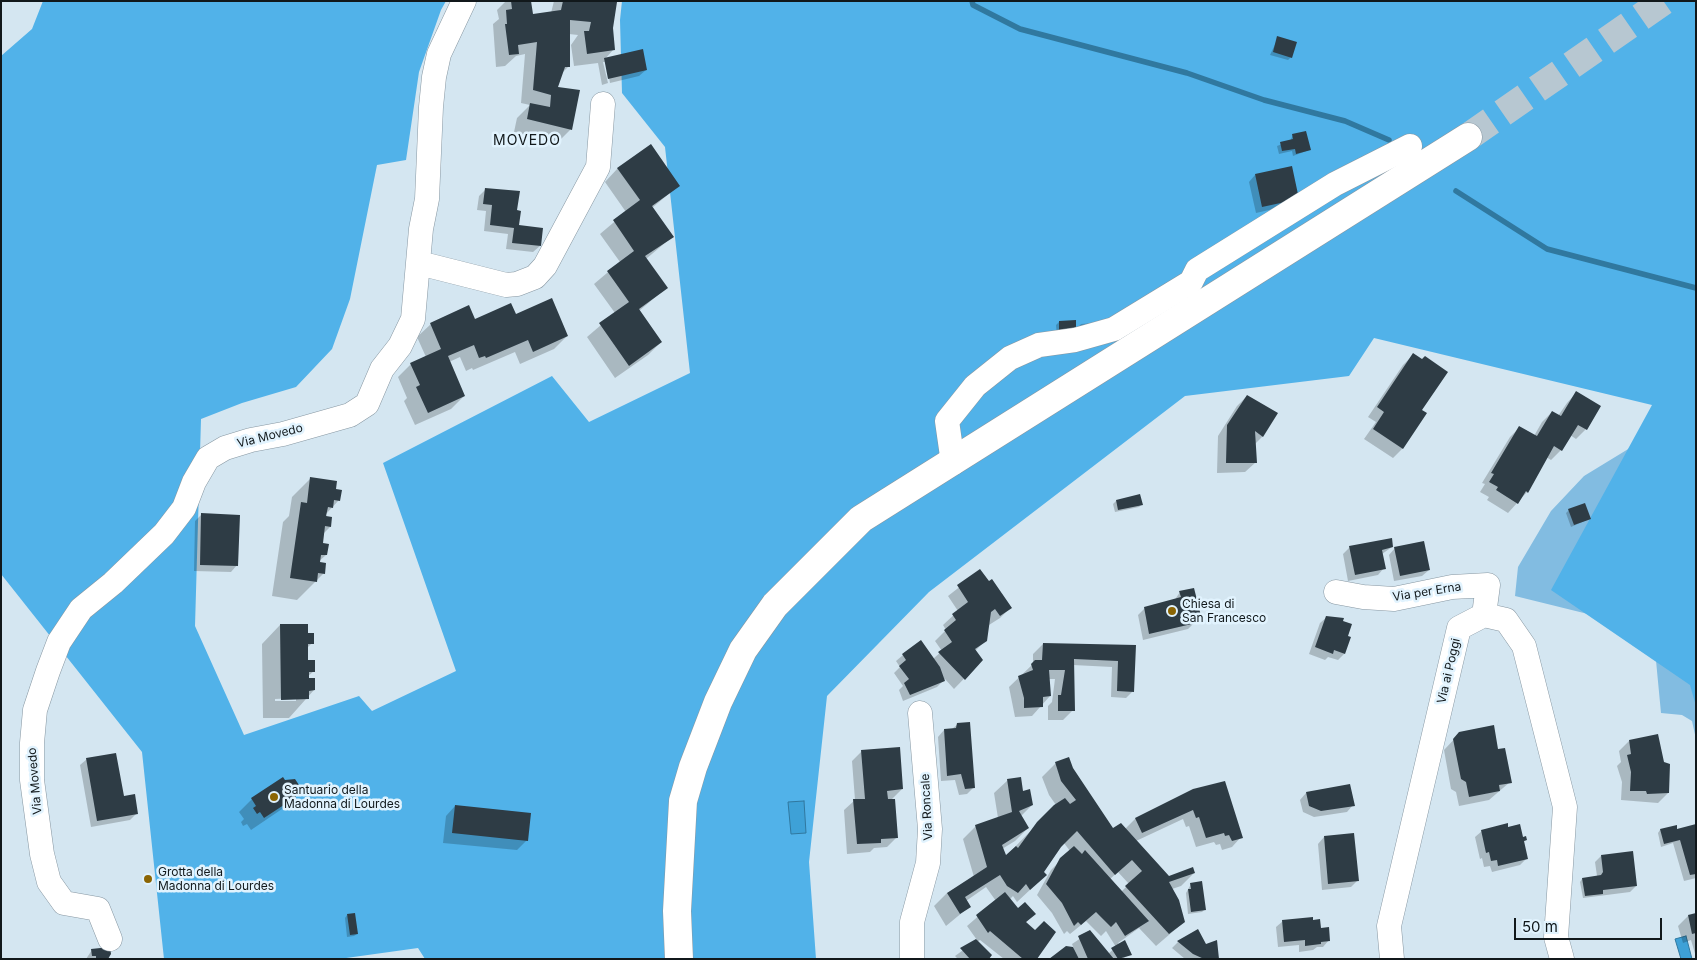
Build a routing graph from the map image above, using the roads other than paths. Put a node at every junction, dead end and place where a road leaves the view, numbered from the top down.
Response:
1 (464, 1) edge
2 (603, 104) dead end
3 (1468, 137) tunnel mouth
4 (1410, 146) dead end
5 (419, 263) junction
6 (953, 463) junction
7 (1336, 592) dead end
8 (1484, 615) junction
9 (920, 713) dead end
10 (110, 939) dead end
11 (679, 959) edge
12 (912, 959) edge
13 (1392, 959) edge
14 (1562, 959) edge

1 - 5 street, Via Movedo
2 - 5 street
3 - 6 highway
4 - 6 street
5 - 10 street, Via Movedo
6 - 11 highway
7 - 8 street, Via per Erna
8 - 13 street, Via ai Poggi
8 - 14 street
9 - 12 street, Via Roncale

